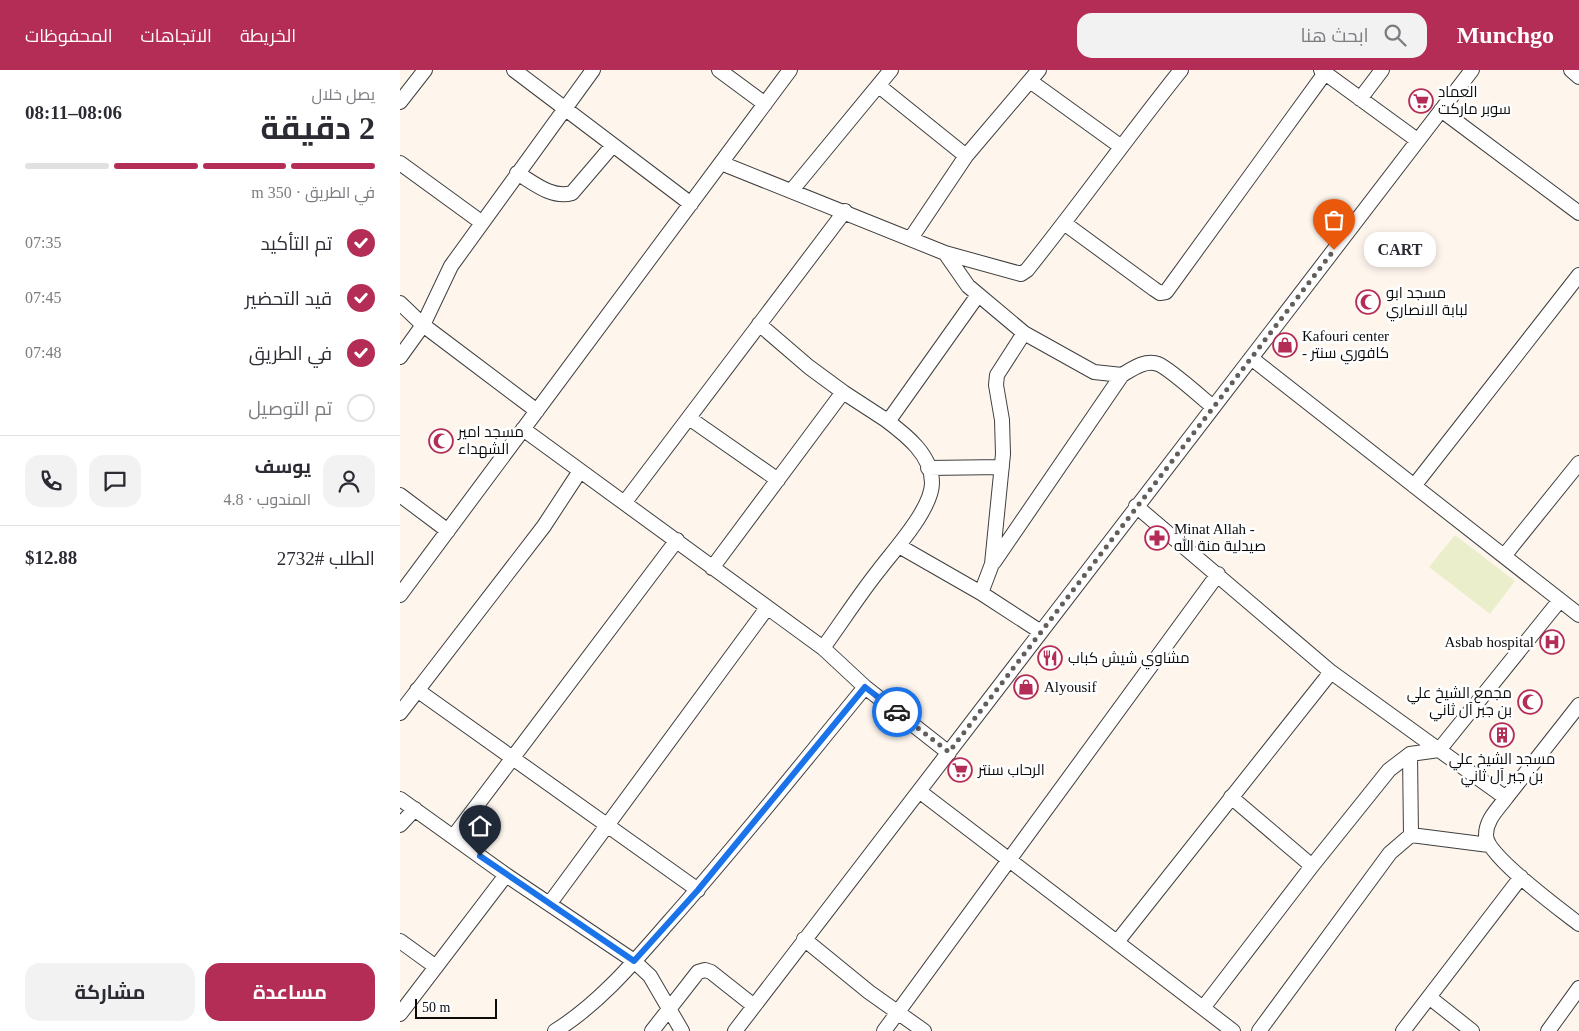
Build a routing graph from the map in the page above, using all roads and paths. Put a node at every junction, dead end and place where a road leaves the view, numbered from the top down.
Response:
1 (425, 70) edge
2 (514, 70) edge
3 (592, 70) edge
4 (719, 70) edge
5 (790, 70) edge
6 (891, 70) edge
7 (1181, 70) edge
8 (1382, 70) edge
9 (1472, 70) edge
10 (1571, 70) edge
11 (1323, 72) edge
12 (1035, 75) edge
13 (1579, 78) edge
14 (879, 86) junction
15 (1360, 99) junction
16 (400, 102) edge
17 (765, 104) junction
18 (564, 108) junction
19 (1441, 110) junction
20 (1417, 140) junction
21 (614, 145) junction
22 (1120, 146) junction
23 (966, 156) junction
24 (400, 162) edge
25 (721, 163) junction
26 (517, 173) junction
27 (792, 190) junction
28 (691, 204) junction
29 (845, 210) junction
30 (1579, 213) edge
31 (481, 222) junction
32 (1064, 223) junction
33 (911, 238) junction
34 (945, 252) junction
35 (1579, 275) edge
36 (978, 295) junction
37 (400, 302) edge
38 (759, 324) junction
39 (423, 325) junction
40 (1024, 333) junction
41 (400, 357) edge
42 (1251, 358) junction
43 (1122, 375) junction
44 (843, 392) junction
45 (1213, 407) junction
46 (537, 411) junction
47 (688, 418) junction
48 (886, 420) junction
49 (523, 429) junction
50 (1579, 463) edge
51 (1002, 467) junction
52 (928, 468) junction
53 (580, 471) junction
54 (778, 480) junction
55 (1414, 486) junction
56 (400, 495) edge
57 (625, 502) junction
58 (1136, 506) junction
59 (448, 531) junction
60 (676, 540) junction
61 (899, 546) junction
62 (1504, 556) junction
63 (992, 564) junction
64 (712, 568) junction
65 (1218, 574) junction
66 (981, 593) junction
67 (400, 595) edge
68 (1560, 600) junction
69 (767, 608) junction
70 (1579, 615) edge
71 (1041, 632) junction
72 (823, 648) junction
73 (1331, 672) junction
74 (865, 687) junction
75 (417, 690) junction
76 (1579, 705) edge
77 (400, 713) edge
78 (1440, 750) junction
79 (949, 752) junction
80 (1410, 754) junction
81 (512, 756) junction
82 (919, 792) junction
83 (1231, 797) junction
84 (1506, 798) junction
85 (400, 799) edge
86 (415, 809) junction
87 (400, 825) edge
88 (607, 825) junction
89 (1411, 835) junction
90 (453, 837) junction
91 (1489, 845) junction
92 (1008, 859) junction
93 (1312, 866) junction
94 (506, 875) junction
95 (1521, 877) junction
96 (698, 890) junction
97 (550, 903) junction
98 (1578, 920) edge
99 (804, 939) junction
100 (400, 941) edge
101 (1117, 942) junction
102 (634, 961) junction
103 (436, 968) junction
104 (1579, 988) edge
105 (1429, 997) junction
106 (754, 1006) junction
107 (670, 1008) junction
108 (1203, 1008) junction
109 (897, 1012) junction
110 (400, 1014) edge
111 (556, 1031) edge
112 (652, 1031) edge
113 (682, 1031) edge
114 (735, 1031) edge
115 (884, 1031) edge
116 (924, 1031) edge
117 (1234, 1031) edge
118 (1258, 1031) edge
119 (1403, 1031) edge
120 (1472, 1031) edge
121 (1548, 1031) edge

1 - 16 street
2 - 18 street
3 - 18 street
4 - 17 street
5 - 17 street
6 - 14 street
7 - 22 street
8 - 15 street
9 - 19 street
10 - 13 street
11 - 15 street
11 - 32 street
12 - 22 street
12 - 23 street
14 - 23 street
14 - 27 street
15 - 20 street
17 - 25 street
18 - 21 street
18 - 26 street
19 - 20 street
19 - 30 street
20 - 42 street
21 - 26 street
21 - 28 street
22 - 32 street
23 - 33 street
24 - 31 street
25 - 27 street
25 - 28 street
26 - 31 street
27 - 29 street
28 - 46 street
29 - 33 street
29 - 38 street
31 - 39 street
32 - 34 street
33 - 34 street
34 - 36 street
35 - 55 street
36 - 40 street
36 - 48 street
37 - 39 street
38 - 44 street
38 - 47 street
39 - 41 street
39 - 46 street
40 - 43 street
40 - 51 street
42 - 45 street
42 - 55 street
43 - 45 street
43 - 63 street
44 - 48 street
44 - 54 street
45 - 58 street
46 - 49 street
47 - 54 street
47 - 57 street
48 - 52 street
49 - 53 street
49 - 59 street
50 - 62 street
51 - 52 street
51 - 63 street
52 - 61 street
53 - 57 street
53 - 75 street
54 - 64 street
55 - 62 street
56 - 59 street
57 - 60 street
58 - 65 street
58 - 71 street
59 - 67 street
60 - 64 street
60 - 81 street
61 - 66 street
61 - 72 street
62 - 68 street
63 - 66 street
64 - 69 street
65 - 73 street
65 - 92 street
66 - 71 street
68 - 70 street
68 - 78 street
69 - 72 street
69 - 88 street
71 - 79 street
72 - 74 street
73 - 78 street
73 - 83 street
74 - 79 street
74 - 96 street
75 - 77 street
75 - 81 street
76 - 84 street
78 - 80 street
78 - 84 street
79 - 82 street
80 - 89 street
80 - 93 street
81 - 88 street
81 - 90 street
82 - 92 street
82 - 99 street
83 - 93 street
83 - 101 street
84 - 91 street
85 - 86 street
86 - 87 street
86 - 90 street
88 - 96 street
88 - 97 street
89 - 91 street
89 - 118 street
90 - 94 street
91 - 95 street
92 - 101 street
92 - 109 street
93 - 108 street
94 - 97 street
94 - 103 street
95 - 98 street
95 - 105 street
96 - 102 street
97 - 102 street
99 - 106 street
99 - 109 street
100 - 103 street
101 - 108 street
102 - 107 street
102 - 111 street
103 - 110 street
104 - 121 street
105 - 119 street
105 - 120 street
106 - 107 street
106 - 114 street
107 - 112 street
107 - 113 street
108 - 117 street
109 - 115 street
109 - 116 street

